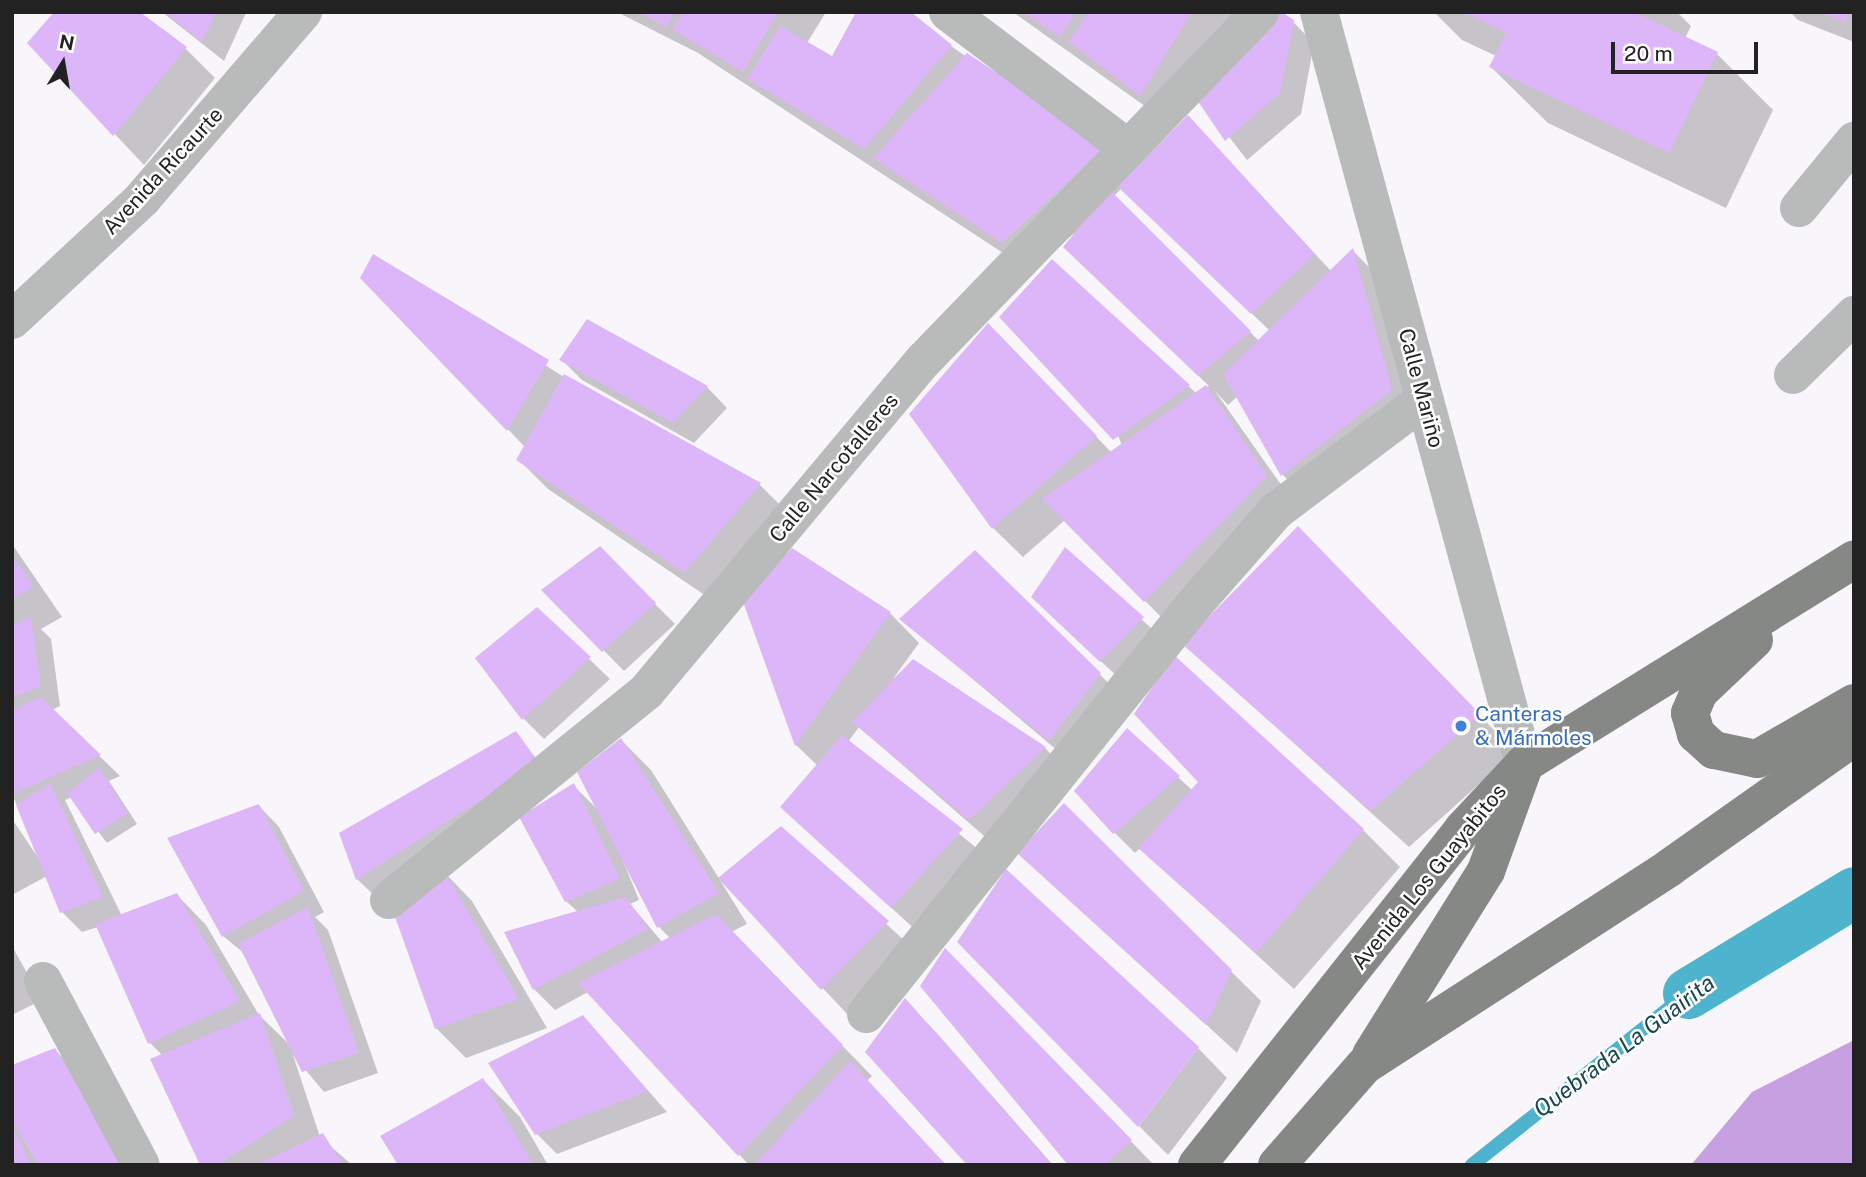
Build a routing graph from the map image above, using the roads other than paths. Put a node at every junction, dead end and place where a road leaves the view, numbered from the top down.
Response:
1 (303, 12) edge
2 (948, 12) edge
3 (1259, 12) edge
4 (1319, 12) edge
5 (1854, 141) edge
6 (1128, 148) junction
7 (1799, 208) dead end
8 (1854, 315) edge
9 (12, 320) edge
10 (1793, 375) dead end
11 (1424, 400) junction
12 (1854, 559) edge
13 (1812, 591) junction
14 (1854, 703) edge
15 (1854, 737) edge
16 (1524, 764) junction
17 (389, 901) dead end
18 (43, 981) dead end
19 (866, 1014) dead end
20 (1365, 1065) junction
21 (141, 1165) edge
22 (1197, 1165) edge
23 (1277, 1165) edge

1 - 9 street, Avenida Ricaurte
2 - 6 street
3 - 6 street, Calle Narcotalleres
4 - 11 street, Calle Mariño
5 - 7 street
6 - 17 street, Calle Narcotalleres
8 - 10 street
11 - 16 street, Calle Mariño
11 - 19 street
12 - 13 main road, Avenida Los Guayabitos
13 - 14 main road
13 - 16 main road, Avenida Los Guayabitos
15 - 20 main road
16 - 20 main road
16 - 22 main road, Avenida Los Guayabitos
18 - 21 street
20 - 23 main road

